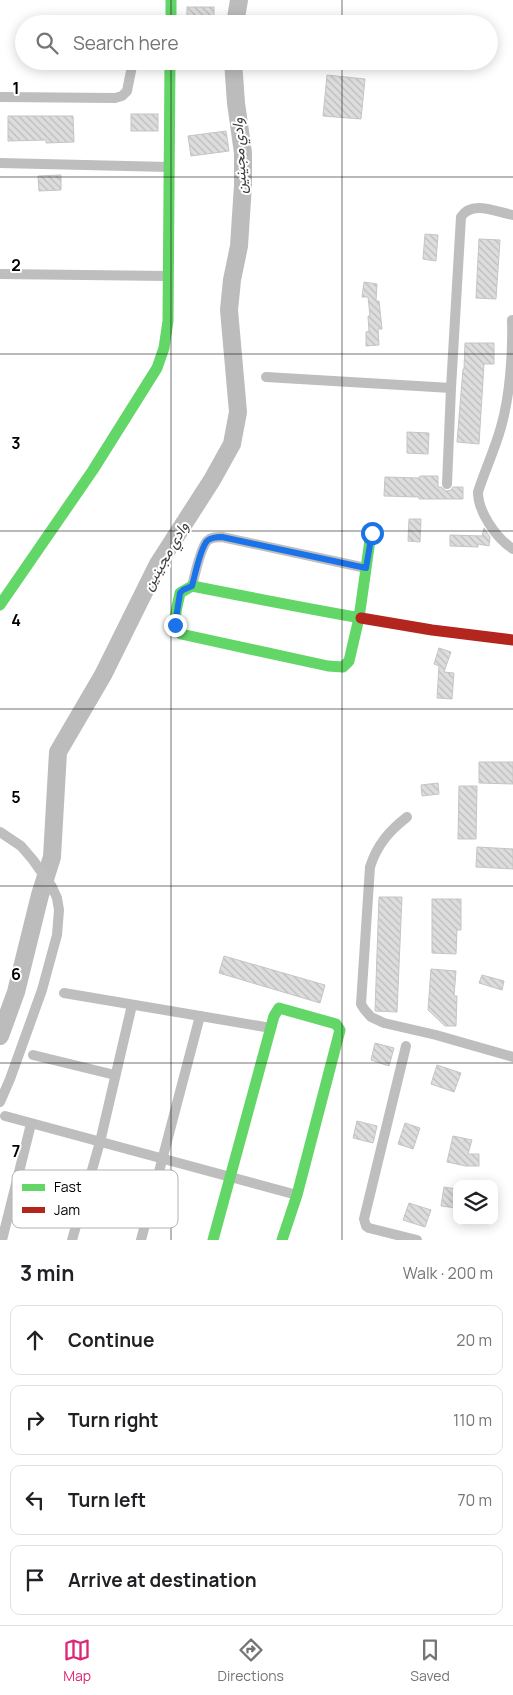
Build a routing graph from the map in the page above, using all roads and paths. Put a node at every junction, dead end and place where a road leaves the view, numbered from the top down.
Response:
1 (171, 0) edge
2 (171, 15) edge
3 (131, 70) edge
4 (170, 70) edge
5 (0, 96) edge
6 (0, 163) edge
7 (169, 167) junction
8 (513, 215) edge
9 (0, 274) edge
10 (168, 276) junction
11 (512, 320) edge
12 (266, 377) dead end
13 (451, 388) junction
14 (448, 484) dead end
15 (372, 533) dead end
16 (513, 549) edge
17 (366, 568) junction
18 (192, 586) junction
19 (0, 604) edge
20 (359, 618) junction
21 (513, 640) edge
22 (407, 817) dead end
23 (0, 832) edge
24 (64, 993) dead end
25 (132, 1005) junction
26 (200, 1016) junction
27 (271, 1028) junction
28 (406, 1046) dead end
29 (33, 1055) dead end
30 (513, 1057) edge
31 (116, 1075) junction
32 (0, 1102) edge
33 (5, 1116) dead end
34 (31, 1124) junction
35 (100, 1142) junction
36 (162, 1159) junction
37 (20, 1170) edge
38 (92, 1170) edge
39 (159, 1170) edge
40 (229, 1177) junction
41 (297, 1195) junction
42 (12, 1200) edge
43 (411, 1239) edge
44 (2, 1240) edge
45 (213, 1240) edge
46 (282, 1240) edge

1 - 2 street
3 - 5 street
4 - 7 street
6 - 7 street
7 - 10 street
8 - 13 street
9 - 10 street
10 - 19 street
11 - 16 street
12 - 13 street
13 - 14 street
15 - 17 street
17 - 18 street
17 - 20 street
18 - 20 street
18 - 20 street
20 - 21 street
22 - 30 street
23 - 32 street
24 - 25 street
25 - 26 street
25 - 31 street
26 - 27 street
26 - 36 street
27 - 40 street
27 - 41 street
28 - 43 street
29 - 31 street
31 - 35 street
33 - 34 street
34 - 35 street
34 - 37 street
35 - 36 street
35 - 38 street
36 - 39 street
36 - 40 street
40 - 41 street
40 - 45 street
41 - 46 street
42 - 44 street

